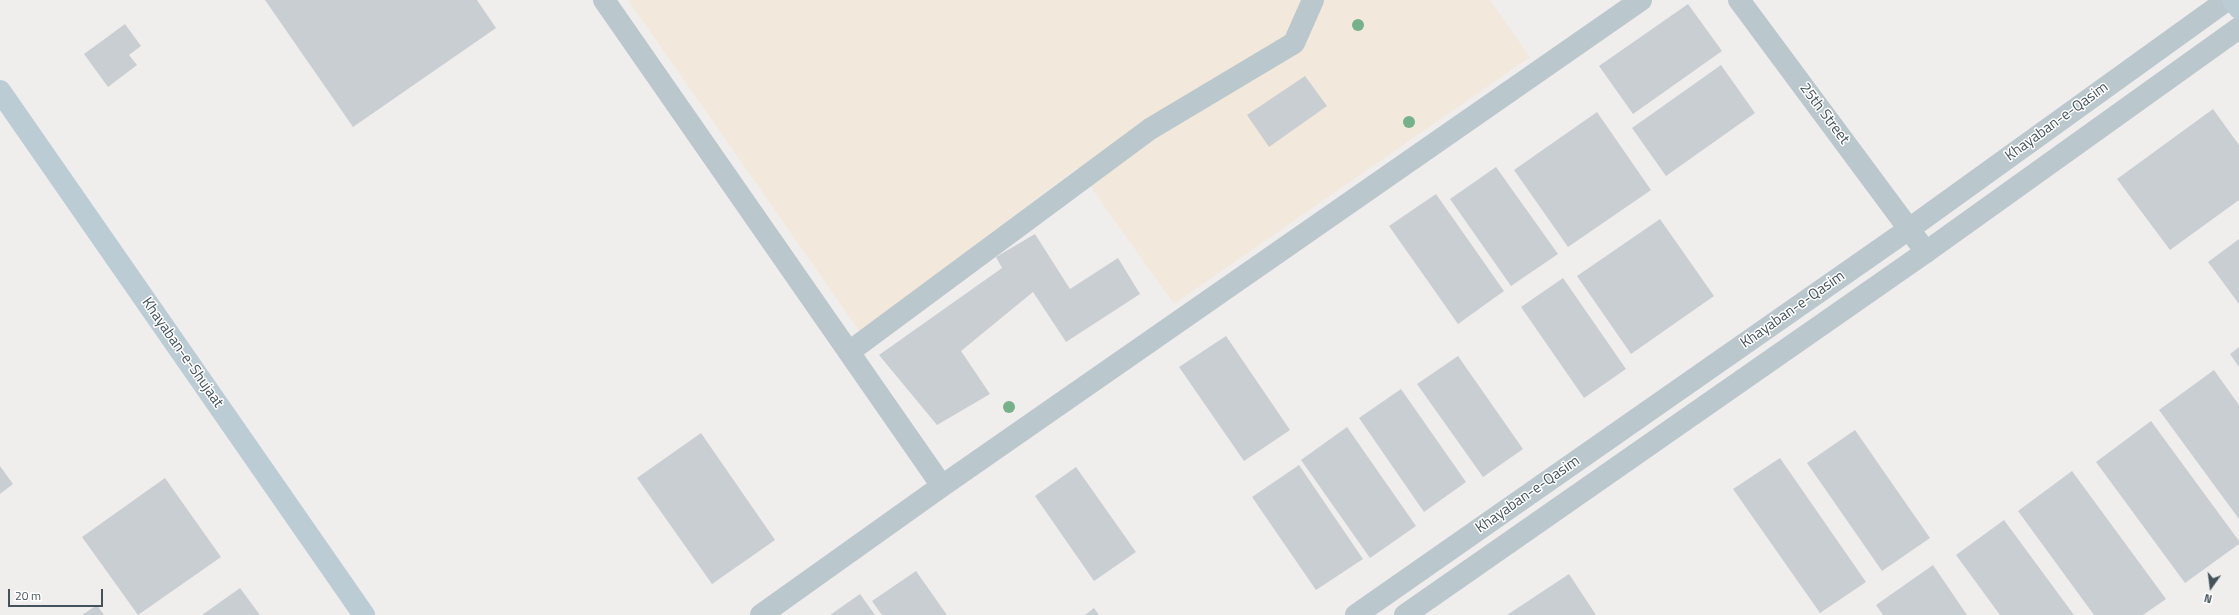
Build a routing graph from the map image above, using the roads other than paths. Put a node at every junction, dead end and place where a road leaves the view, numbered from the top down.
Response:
1 (604, 0) edge
2 (1313, 0) edge
3 (1641, 0) edge
4 (1739, 0) edge
5 (2227, 0) edge
6 (2233, 0) edge
7 (2239, 8) edge
8 (2239, 28) edge
9 (0, 91) edge
10 (1909, 229) junction
11 (1926, 252) junction
12 (849, 352) junction
13 (942, 486) junction
14 (364, 615) edge
15 (761, 615) edge
16 (1356, 615) edge
17 (1406, 615) edge

1 - 12 street
2 - 12 street
3 - 13 street
4 - 10 street, 25th Street
5 - 10 street, Khayaban-e-Qasim
6 - 7 main road
8 - 11 street, Khayaban-e-Qasim
9 - 14 main road, Khayaban-e-Shujaat
10 - 11 street, 25th Street
10 - 16 street, Khayaban-e-Qasim
11 - 17 street, Khayaban-e-Qasim
12 - 13 street
13 - 15 street

